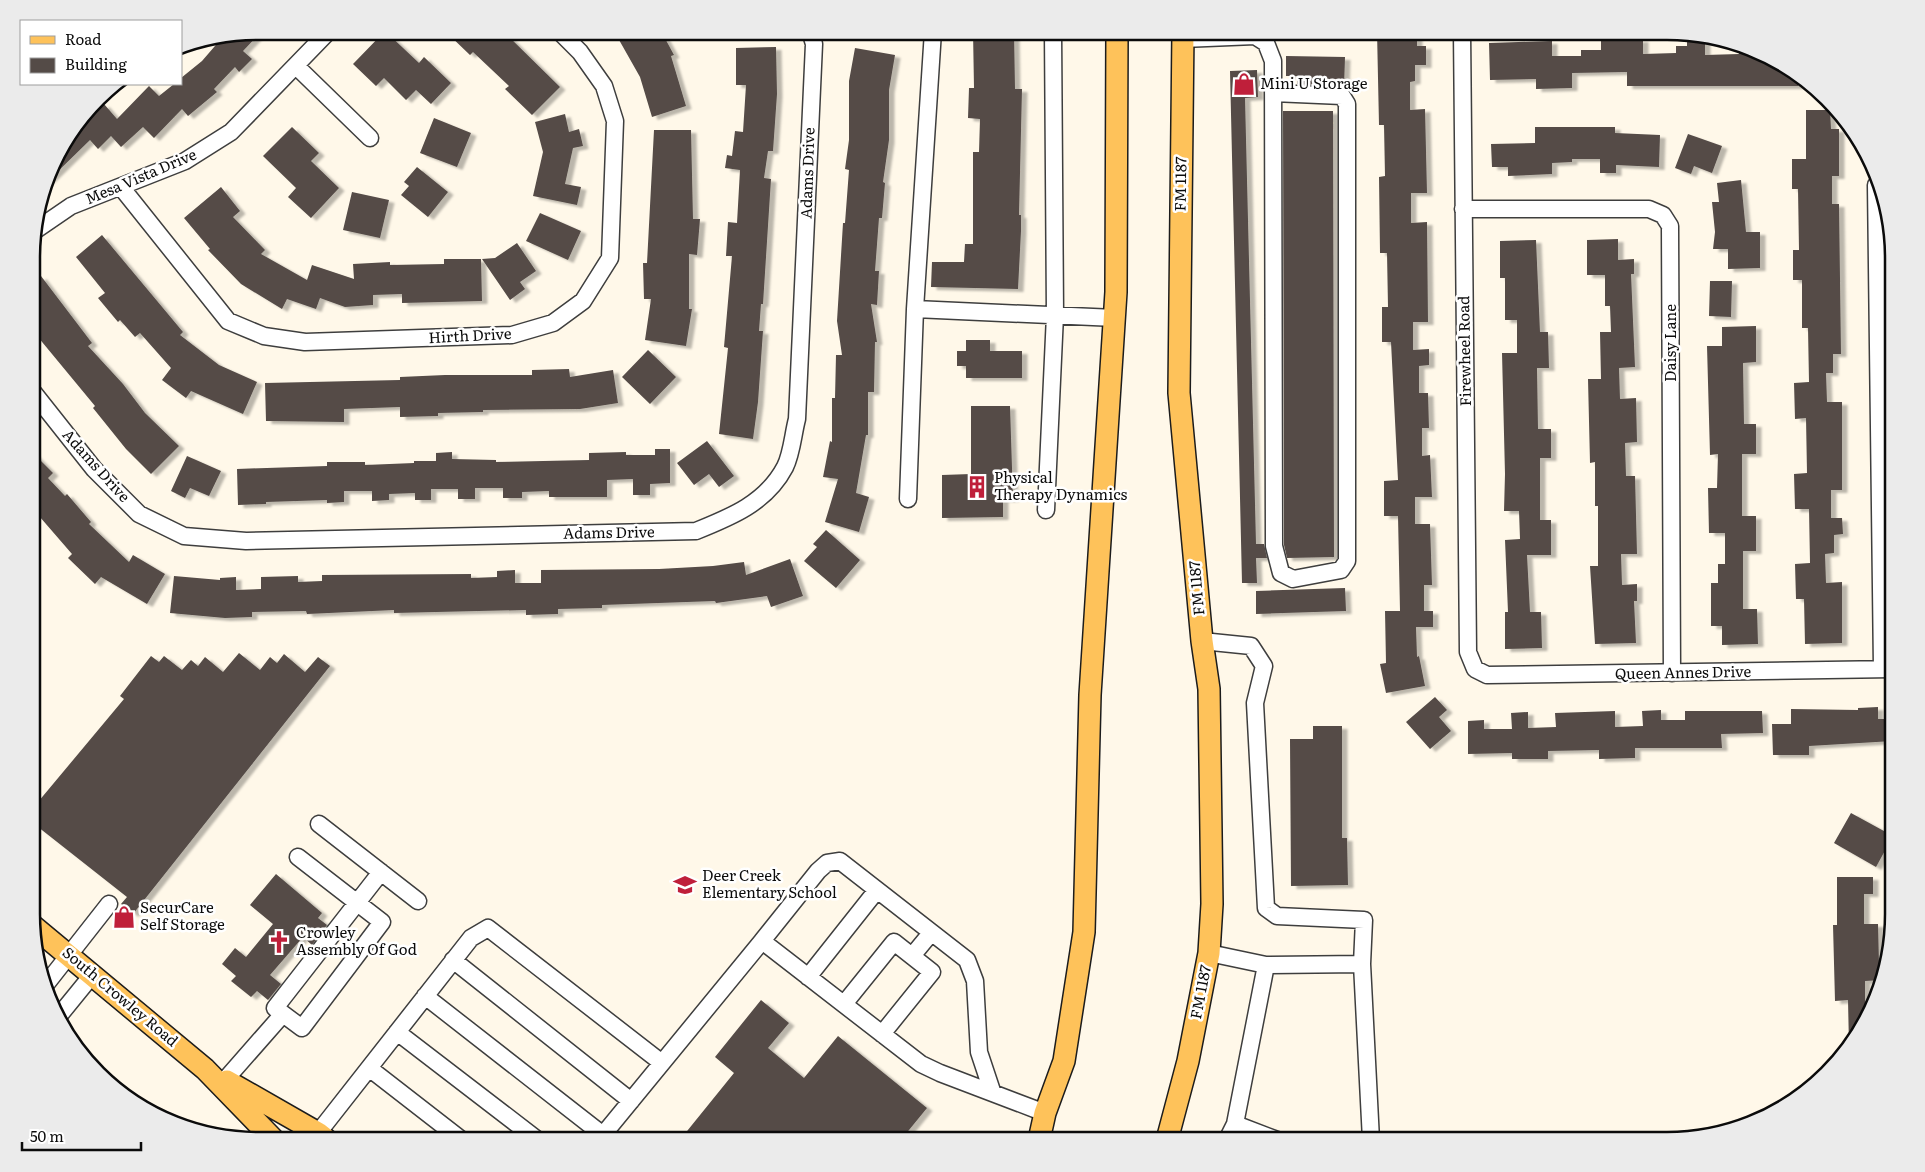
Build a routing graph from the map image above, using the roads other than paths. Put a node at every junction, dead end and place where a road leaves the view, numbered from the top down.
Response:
1 (321, 40) edge
2 (568, 40) edge
3 (813, 40) edge
4 (932, 40) edge
5 (1054, 40) edge
6 (1117, 40) edge
7 (1183, 40) edge
8 (1261, 40) edge
9 (1462, 40) edge
10 (296, 66) junction
11 (1273, 93) junction
12 (370, 138) dead end
13 (121, 187) junction
14 (1878, 204) edge
15 (1463, 209) junction
16 (43, 225) edge
17 (915, 309) junction
18 (1055, 315) junction
19 (1115, 318) junction
20 (40, 401) edge
21 (1885, 432) edge
22 (908, 499) dead end
23 (1046, 510) dead end
24 (1202, 641) junction
25 (1474, 669) joint
26 (1885, 669) edge
27 (1672, 673) junction
28 (319, 824) dead end
29 (298, 857) dead end
30 (381, 872) junction
31 (877, 890) junction
32 (418, 901) dead end
33 (358, 903) junction
34 (109, 904) dead end
35 (41, 932) edge
36 (931, 933) junction
37 (762, 940) junction
38 (1209, 953) junction
39 (68, 955) junction
40 (912, 956) junction
41 (453, 960) junction
42 (1266, 964) junction
43 (1362, 964) junction
44 (93, 974) junction
45 (808, 977) junction
46 (50, 979) edge
47 (425, 996) junction
48 (844, 1004) junction
49 (63, 1011) edge
50 (283, 1014) junction
51 (397, 1032) junction
52 (882, 1034) junction
53 (662, 1064) junction
54 (369, 1068) junction
55 (205, 1069) junction
56 (225, 1080) junction
57 (992, 1091) junction
58 (631, 1101) junction
59 (1046, 1113) junction
60 (1235, 1124) junction
61 (266, 1132) edge
62 (314, 1132) edge
63 (326, 1132) edge
64 (451, 1132) edge
65 (527, 1132) edge
66 (594, 1132) edge
67 (606, 1132) edge
68 (1041, 1132) edge
69 (1169, 1132) edge
70 (1231, 1132) edge
71 (1256, 1132) edge
72 (1372, 1132) edge

1 - 10 street, Mesa Vista Drive
2 - 13 street, Hirth Drive
3 - 20 street, Adams Drive
4 - 17 street
5 - 18 street
6 - 19 main road
7 - 24 main road, FM 1187 / FM 1187
8 - 11 street
9 - 15 street, Firewheel Road
10 - 12 street
10 - 13 street, Mesa Vista Drive
11 - 11 street
13 - 16 street, Mesa Vista Drive
14 - 21 street
15 - 25 street, Firewheel Road
15 - 27 street, Daisy Lane
17 - 18 street
17 - 22 street
18 - 19 street
18 - 23 street
19 - 59 main road
24 - 38 main road, FM 1187 / FM 1187
24 - 43 street
25 - 27 street, Queen Annes Drive
26 - 27 street, Queen Annes Drive
28 - 30 street
29 - 33 street
30 - 32 street
30 - 33 street
31 - 36 street
31 - 37 street
31 - 45 street
33 - 50 street
33 - 50 street
34 - 39 street
35 - 39 main road, South Crowley Road
36 - 40 street
36 - 57 street
37 - 45 street
37 - 53 street
38 - 42 street
38 - 69 main road, FM 1187 / FM 1187
39 - 44 main road, South Crowley Road
39 - 46 street
40 - 48 street
40 - 52 street
41 - 47 street
41 - 53 street
41 - 58 street
42 - 43 street
42 - 60 street
43 - 72 street
44 - 49 street
44 - 55 main road, South Crowley Road
45 - 48 street
47 - 51 street
47 - 66 street
48 - 52 street
50 - 56 street
51 - 54 street
51 - 65 street
52 - 57 street
53 - 58 street
54 - 63 street
54 - 64 street
55 - 56 main road, South Crowley Road
55 - 61 main road, South Crowley Road
56 - 62 main road, South Crowley Road
57 - 59 street
58 - 67 street
59 - 68 main road
60 - 70 street
60 - 71 street

